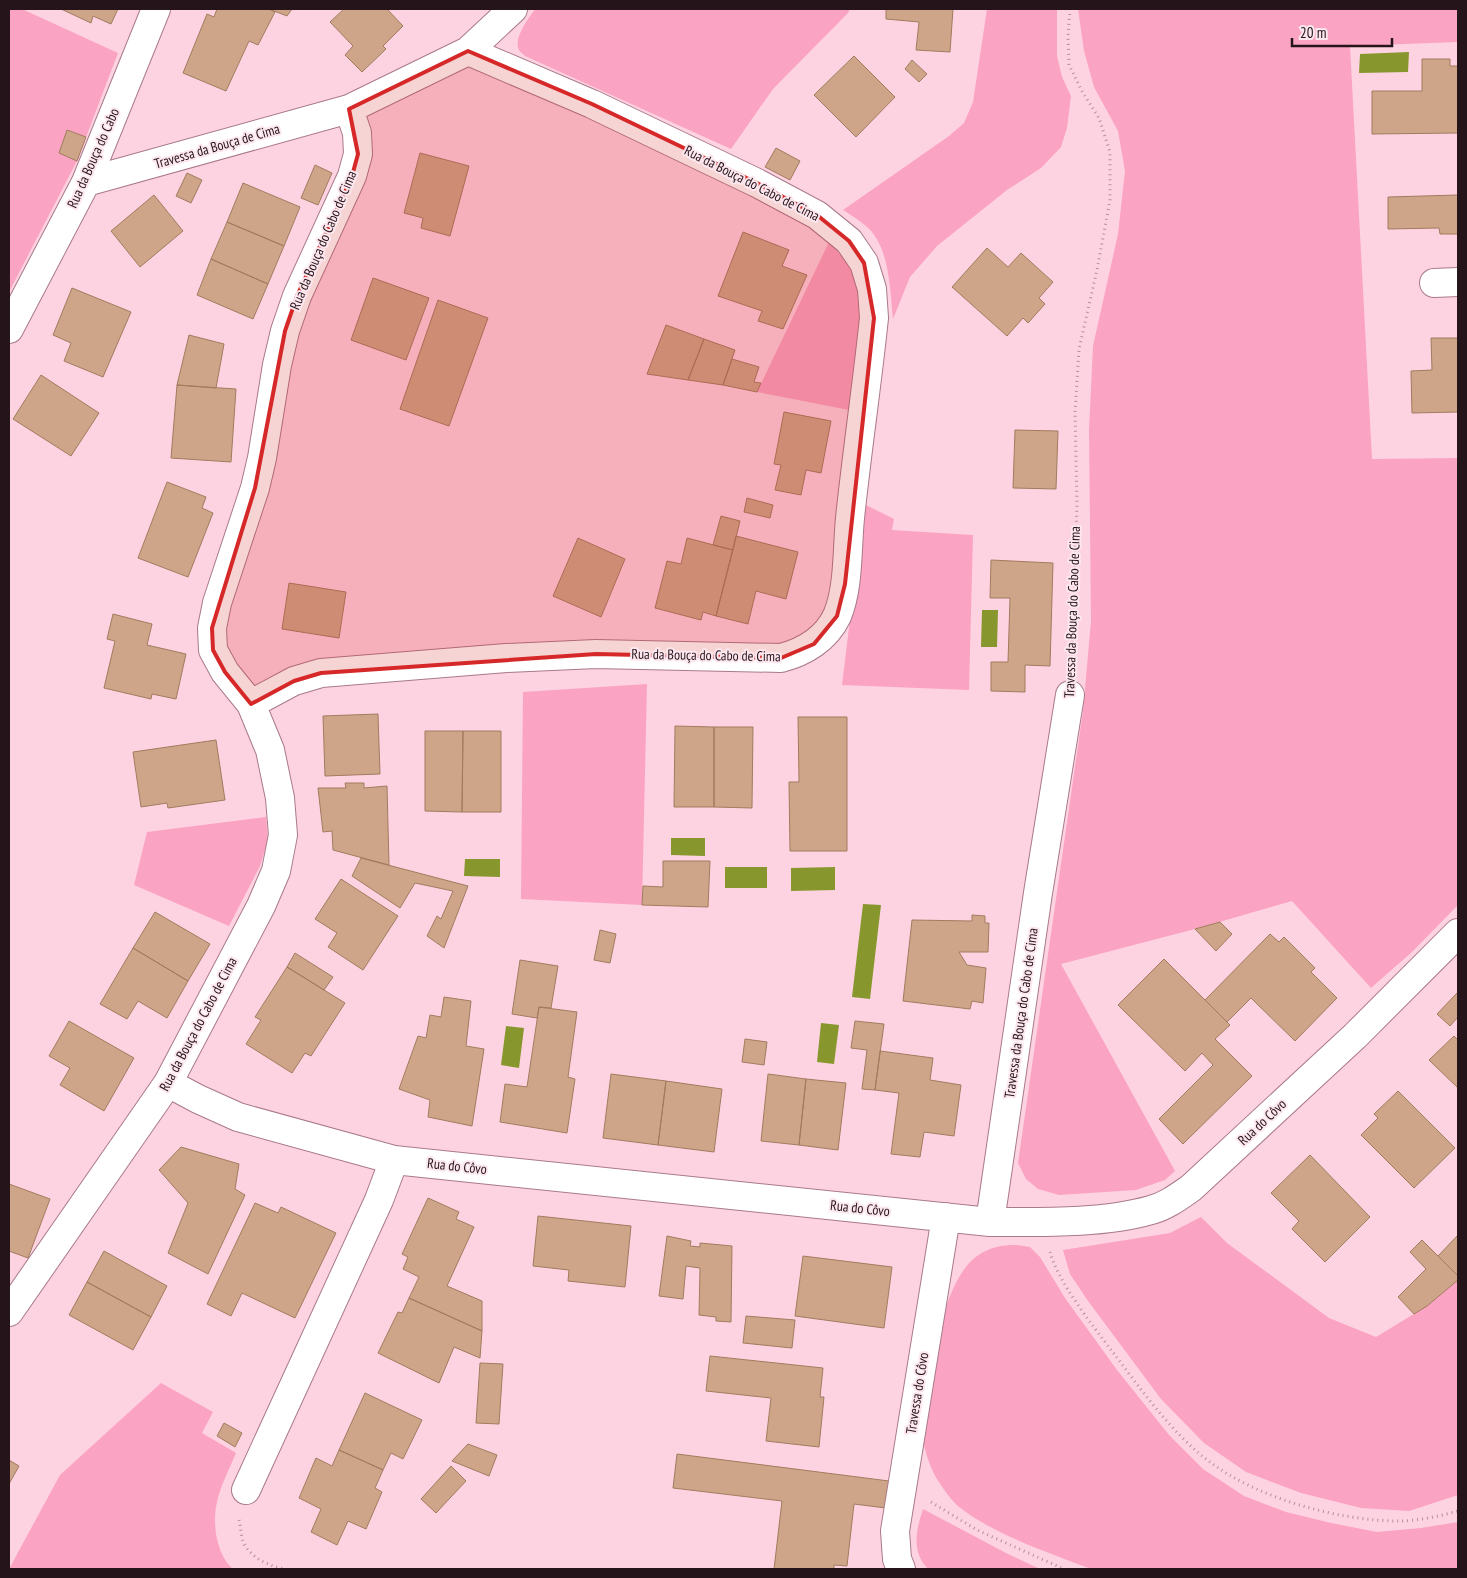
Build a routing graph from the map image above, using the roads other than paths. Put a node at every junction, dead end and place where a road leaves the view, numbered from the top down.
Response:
1 (156, 9) edge
2 (513, 9) edge
3 (468, 51) junction
4 (349, 109) junction
5 (86, 182) junction
6 (9, 329) edge
7 (1070, 695) road end
8 (251, 704) junction
9 (1458, 933) edge
10 (168, 1083) junction
11 (394, 1160) junction
12 (946, 1217) junction
13 (990, 1222) junction
14 (9, 1312) edge
15 (246, 1490) road end
16 (901, 1569) edge

1 - 5 street, Rua da Bouça do Cabo
2 - 3 street
3 - 4 street
3 - 8 street, Rua da Bouça do Cabo de Cima
4 - 5 street, Travessa da Bouça de Cima
4 - 8 street, Rua da Bouça do Cabo de Cima
5 - 6 street, Rua da Bouça do Cabo
7 - 13 street, Travessa da Bouça do Cabo de Cima
8 - 10 street, Rua da Bouça do Cabo de Cima
9 - 13 street, Rua do Côvo
10 - 11 street, Rua do Côvo
10 - 14 street, Rua da Bouça do Cabo de Cima
11 - 12 street, Rua do Côvo
11 - 15 street
12 - 13 street, Rua do Côvo
12 - 16 street, Travessa do Côvo

